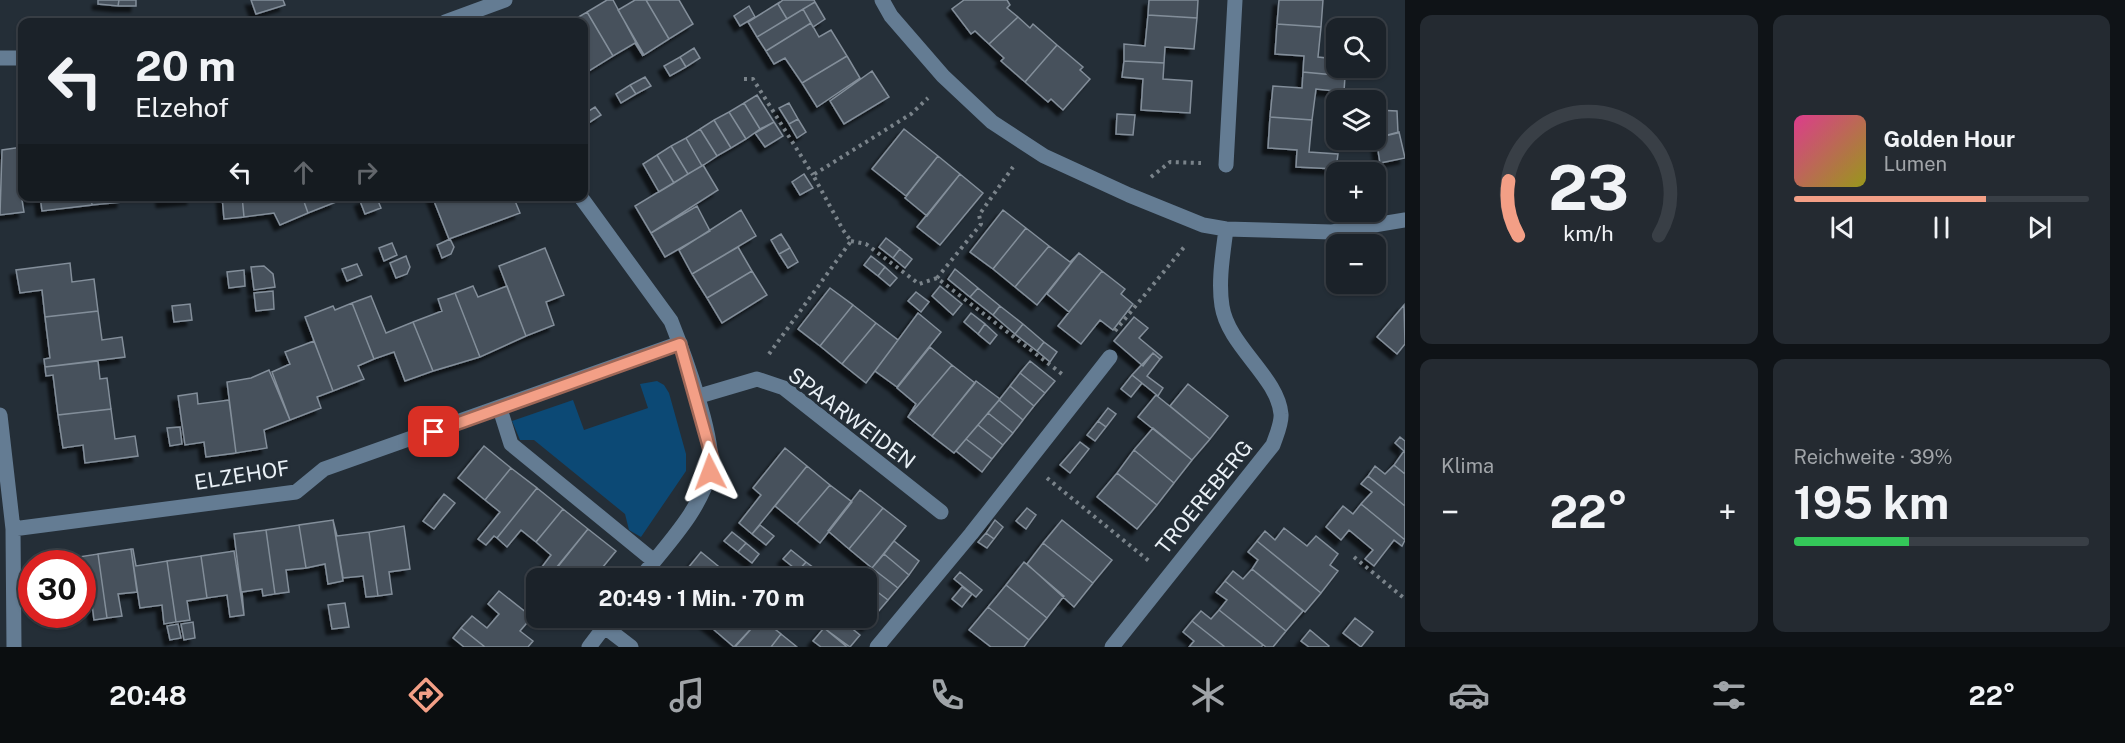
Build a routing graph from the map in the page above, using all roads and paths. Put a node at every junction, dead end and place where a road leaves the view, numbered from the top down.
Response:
1 (882, 0) edge
2 (1235, 0) edge
3 (495, 2) edge
4 (455, 18) edge
5 (493, 18) edge
6 (0, 58) edge
7 (18, 58) edge
8 (943, 76) junction
9 (744, 79) dead end
10 (1029, 146) junction
11 (1226, 165) joint
12 (813, 175) junction
13 (1129, 195) junction
14 (584, 201) edge
15 (1405, 220) edge
16 (1203, 225) junction
17 (1226, 229) junction
18 (852, 241) junction
19 (937, 278) junction
20 (680, 344) junction
21 (1110, 357) joint
22 (757, 379) junction
23 (1084, 391) junction
24 (696, 397) junction
25 (500, 409) junction
26 (0, 415) edge
27 (1027, 462) junction
28 (941, 512) dead end
29 (13, 529) junction
30 (1354, 557) dead end
31 (654, 561) junction
32 (649, 568) edge
33 (1168, 576) junction
34 (1405, 599) edge
35 (603, 628) edge
36 (614, 628) edge
37 (14, 647) edge
38 (589, 647) edge
39 (631, 647) edge
40 (877, 647) edge
41 (1112, 647) edge

1 - 8 street
2 - 11 street
3 - 4 street
3 - 5 street
6 - 7 street
8 - 10 street
8 - 12 path
9 - 12 path
10 - 13 street
10 - 19 path
11 - 13 path
12 - 18 path
13 - 16 street
14 - 20 street
15 - 17 street
16 - 17 street
16 - 21 path
17 - 33 street, TROEREBERG
18 - 19 path
18 - 22 path
19 - 23 path
20 - 24 street
20 - 25 street, ELZEHOF
21 - 23 street
22 - 24 street, SPAARWEIDEN
22 - 28 street, SPAARWEIDEN
23 - 27 street
24 - 31 street
25 - 29 street, ELZEHOF
25 - 31 street
26 - 29 street
27 - 33 path
27 - 40 street
29 - 37 street
30 - 34 path
31 - 32 street
33 - 41 street, TROEREBERG
35 - 38 street
36 - 39 street

